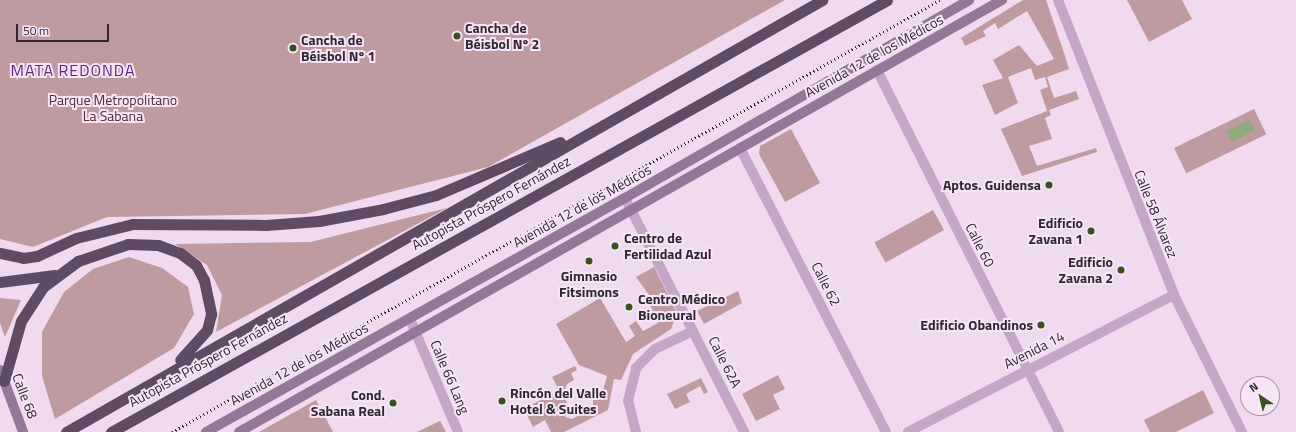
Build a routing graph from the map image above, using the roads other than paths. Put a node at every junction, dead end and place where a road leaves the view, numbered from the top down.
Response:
1 (822, 0) edge
2 (887, 0) edge
3 (969, 0) edge
4 (1002, 0) edge
5 (1058, 0) edge
6 (877, 70) junction
7 (633, 108) junction
8 (740, 148) junction
9 (625, 198) junction
10 (632, 210) junction
11 (0, 253) edge
12 (59, 274) junction
13 (0, 282) edge
14 (1174, 295) junction
15 (410, 319) junction
16 (694, 331) junction
17 (416, 332) junction
18 (0, 370) edge
19 (1028, 370) junction
20 (4, 381) junction
21 (119, 402) junction
22 (21, 428) edge
23 (66, 432) edge
24 (111, 432) edge
25 (206, 432) edge
26 (239, 432) edge
27 (458, 432) edge
28 (636, 432) edge
29 (744, 432) edge
30 (886, 432) edge
31 (908, 432) edge
32 (1059, 432) edge
33 (1242, 432) edge

1 - 7 highway, Autopista Próspero Fernández
2 - 24 highway, Autopista Próspero Fernández
3 - 9 main road, Avenida 12 de los Médicos
4 - 6 main road, Avenida 12 de los Médicos
5 - 14 street, Calle 58 Álvarez
6 - 8 main road, Avenida 12 de los Médicos
6 - 19 street, Calle 60
7 - 11 highway
7 - 21 highway, Autopista Próspero Fernández
8 - 10 main road, Avenida 12 de los Médicos
8 - 30 street, Calle 62
9 - 10 street, Calle 62A
9 - 15 main road, Avenida 12 de los Médicos
10 - 16 street, Calle 62A
10 - 17 main road, Avenida 12 de los Médicos
12 - 13 highway
12 - 20 highway
12 - 21 highway
14 - 19 street, Avenida 14
14 - 33 street, Calle 58 Álvarez
15 - 17 street, Calle 66 Lang
15 - 25 main road, Avenida 12 de los Médicos
16 - 28 street
16 - 29 street, Calle 62A
17 - 26 main road, Avenida 12 de los Médicos
17 - 27 street, Calle 66 Lang
18 - 20 main road, Calle 68
19 - 31 street, Avenida 14
19 - 32 street, Calle 60
20 - 22 main road, Calle 68
21 - 23 highway, Autopista Próspero Fernández

